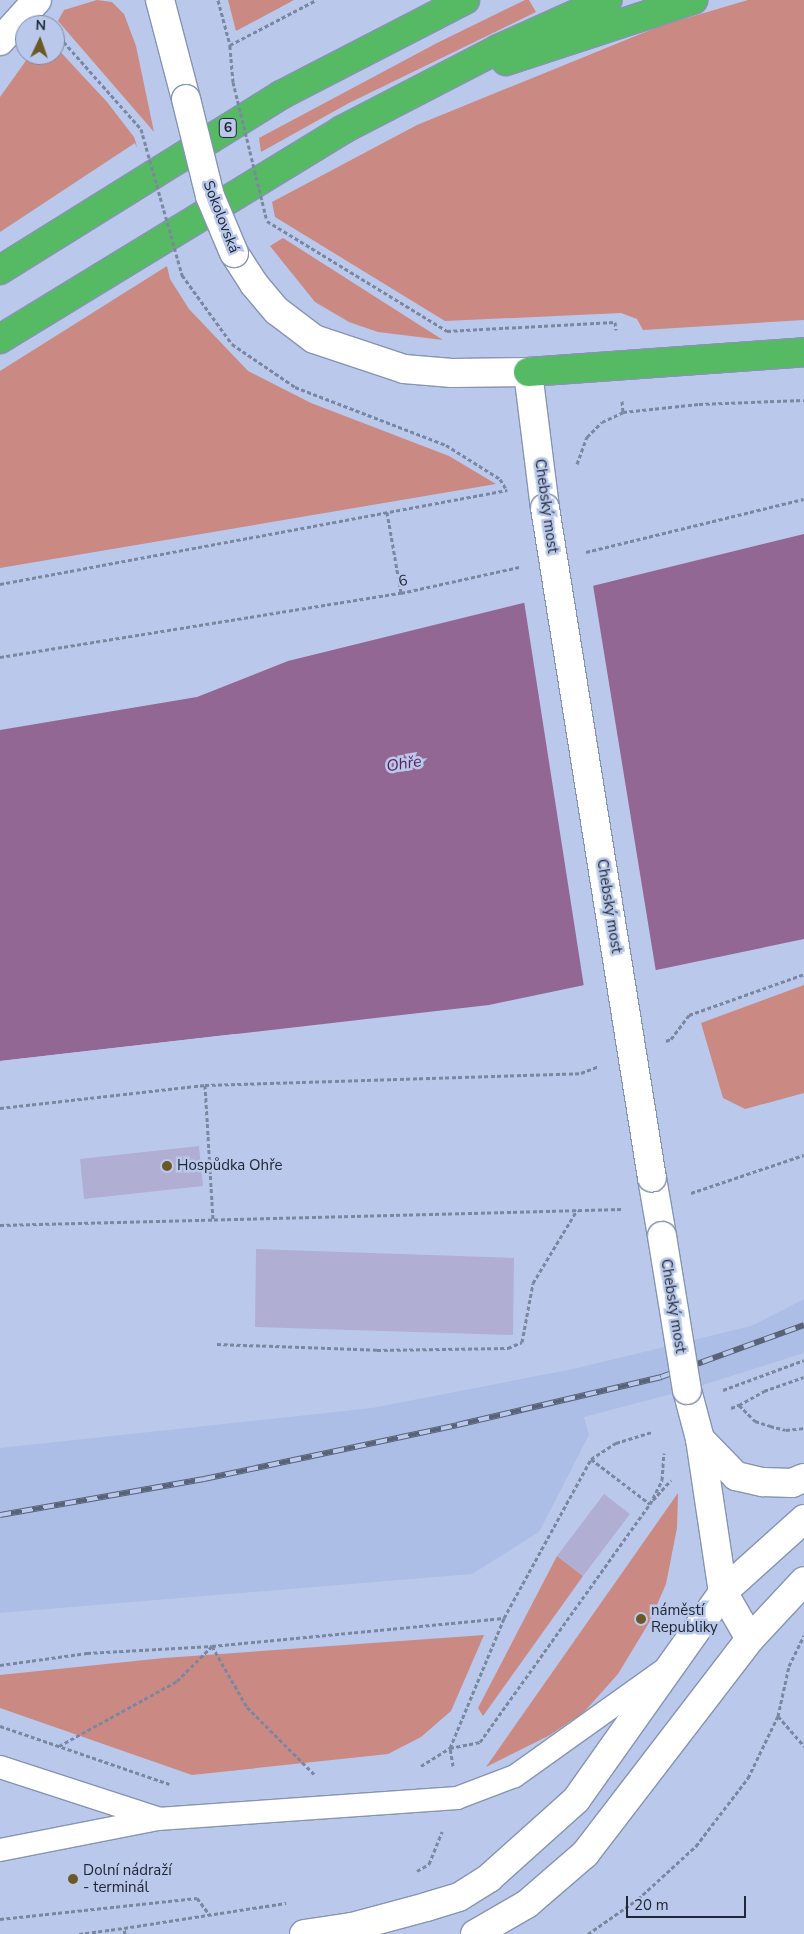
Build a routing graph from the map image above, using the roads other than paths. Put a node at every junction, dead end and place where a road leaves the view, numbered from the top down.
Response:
1 (37, 0) edge
2 (160, 0) edge
3 (465, 0) edge
4 (607, 0) edge
5 (693, 0) edge
6 (0, 41) edge
7 (428, 84) junction
8 (0, 270) edge
9 (0, 339) edge
10 (804, 352) edge
11 (528, 372) junction
12 (700, 1439) junction
13 (804, 1478) edge
14 (804, 1519) edge
15 (804, 1581) edge
16 (723, 1592) junction
17 (750, 1639) junction
18 (670, 1666) junction
19 (0, 1767) edge
20 (158, 1819) junction
21 (0, 1850) edge
22 (304, 1934) edge
23 (475, 1934) edge

1 - 6 street
2 - 11 street, Sokolovská, bridge
3 - 8 highway, 6
4 - 7 highway
5 - 7 highway
7 - 9 highway
10 - 11 highway
11 - 12 street, Chebský most, bridge
12 - 13 street, Chebský most
12 - 16 street, Chebský most
14 - 16 street
15 - 17 street
16 - 17 street
16 - 18 street
17 - 23 street
18 - 20 lane
18 - 22 street
19 - 20 lane
20 - 21 lane

